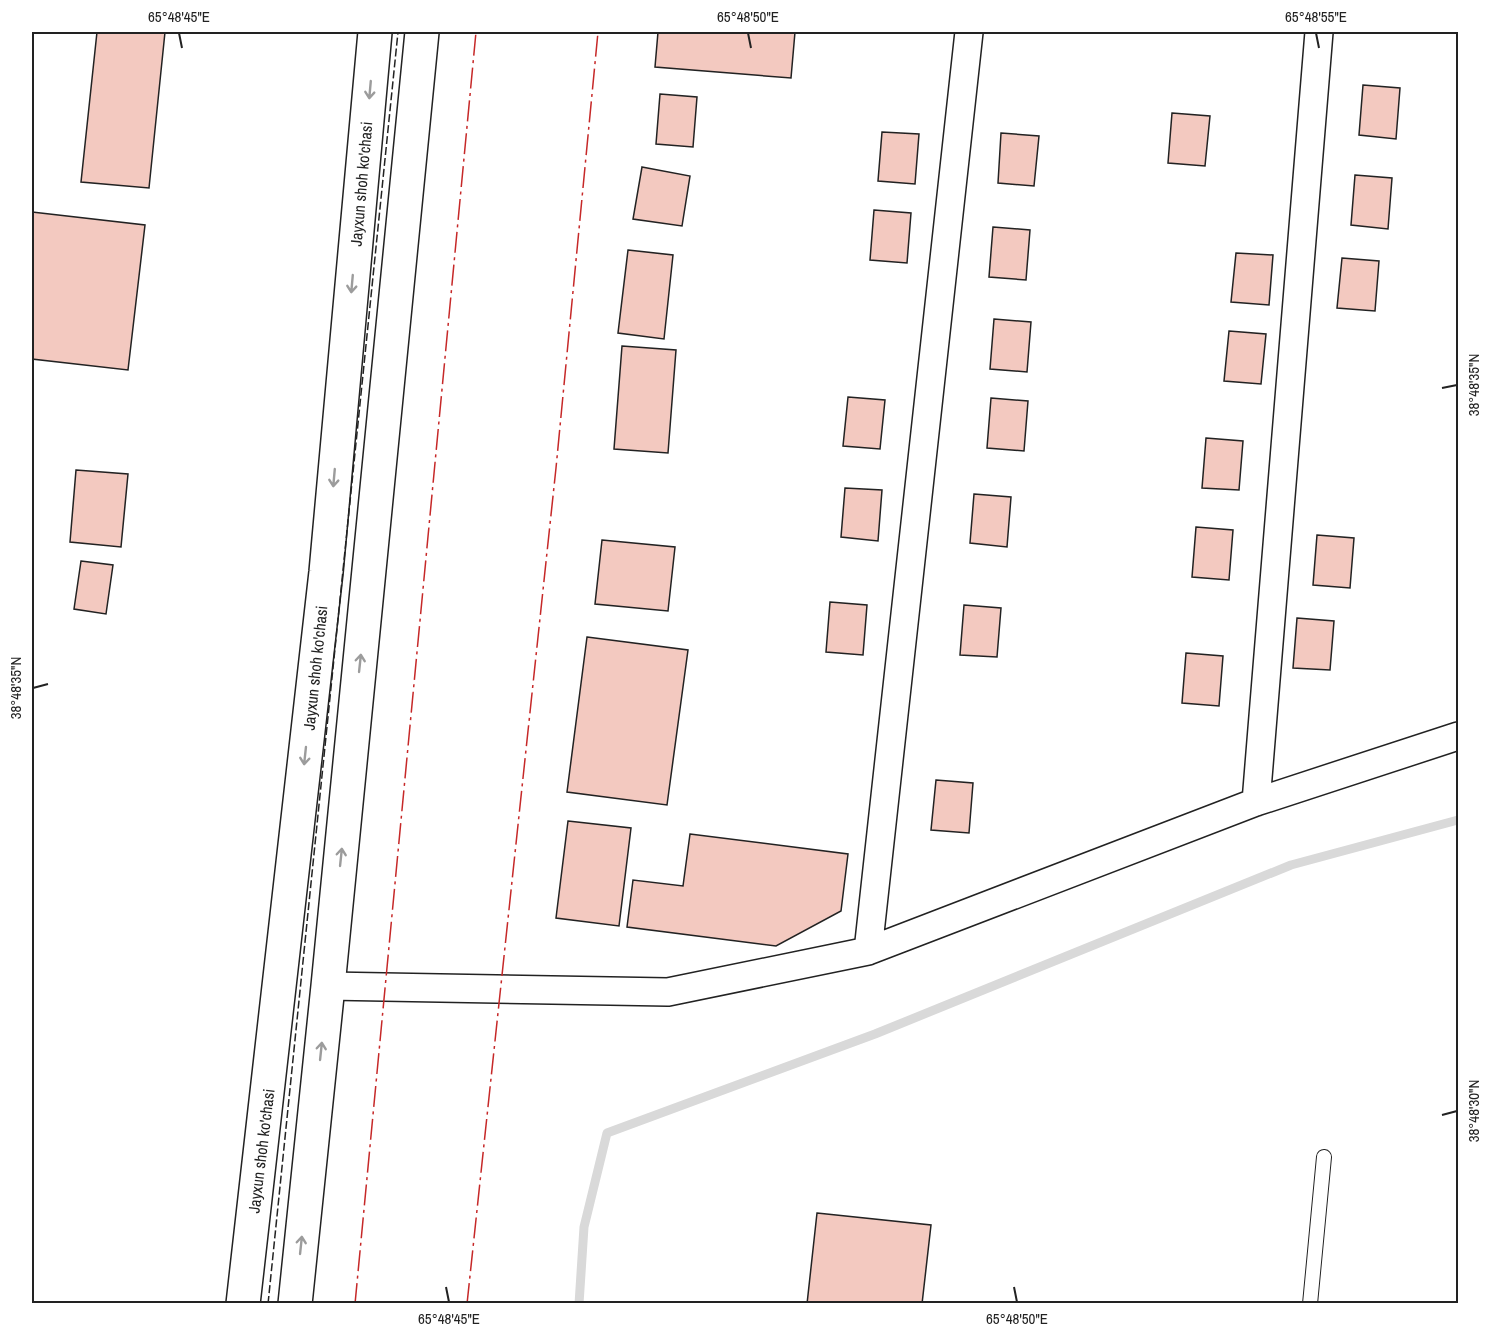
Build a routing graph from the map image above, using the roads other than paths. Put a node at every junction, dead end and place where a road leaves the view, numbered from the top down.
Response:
1 (375, 32) edge
2 (422, 32) edge
3 (969, 32) edge
4 (1319, 32) edge
5 (1458, 736) edge
6 (1256, 802) junction
7 (868, 951) junction
8 (328, 986) junction
9 (1324, 1156) dead end
10 (243, 1304) edge
11 (295, 1304) edge
12 (1310, 1304) edge

1 -> 10 highway, Jayxun shoh ko'chasi
8 -> 2 highway
3 - 7 street
4 - 6 street
5 - 6 street
6 - 7 street
7 - 8 street
11 -> 8 highway
9 - 12 lane

